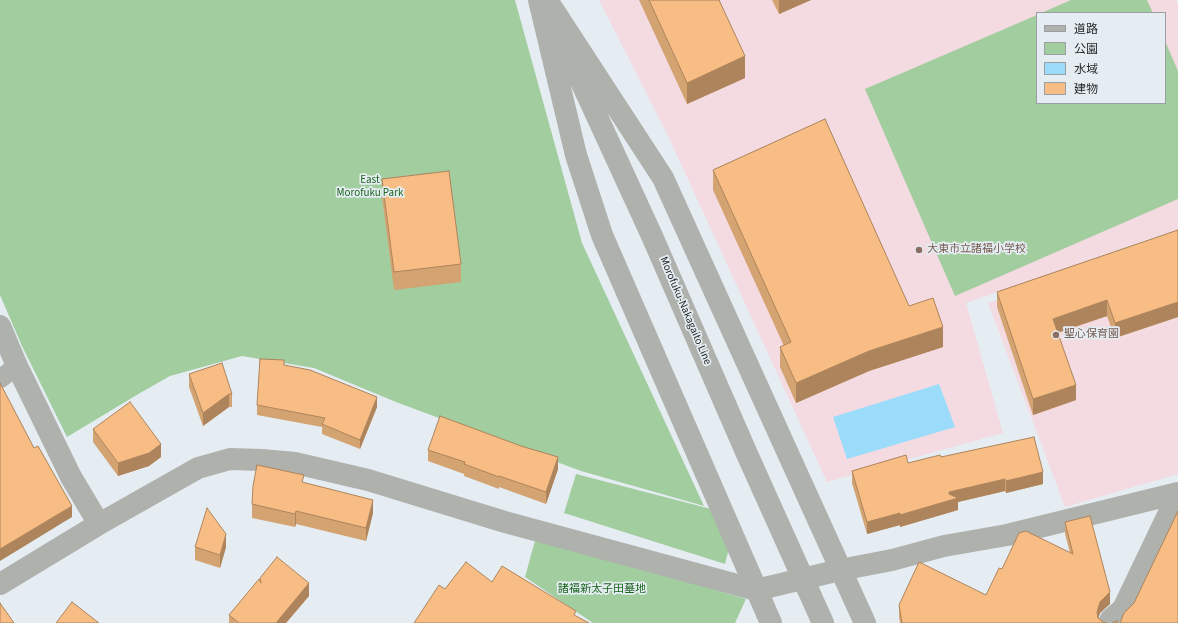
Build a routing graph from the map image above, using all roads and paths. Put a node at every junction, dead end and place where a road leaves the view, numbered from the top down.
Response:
1 (539, 0) edge
2 (543, 0) edge
3 (547, 0) edge
4 (0, 326) edge
5 (9, 373) edge
6 (1178, 494) edge
7 (99, 524) junction
8 (840, 570) junction
9 (0, 584) edge
10 (756, 590) junction
11 (771, 623) edge
12 (823, 623) edge
13 (865, 623) edge
14 (1109, 623) edge

1 - 10 street
2 - 12 street, Morofuku-Nakagaito Line
3 - 8 street
4 - 5 street
5 - 7 street
6 - 8 street
6 - 14 street
7 - 9 street
7 - 10 street
8 - 10 street
8 - 13 street
10 - 11 street

